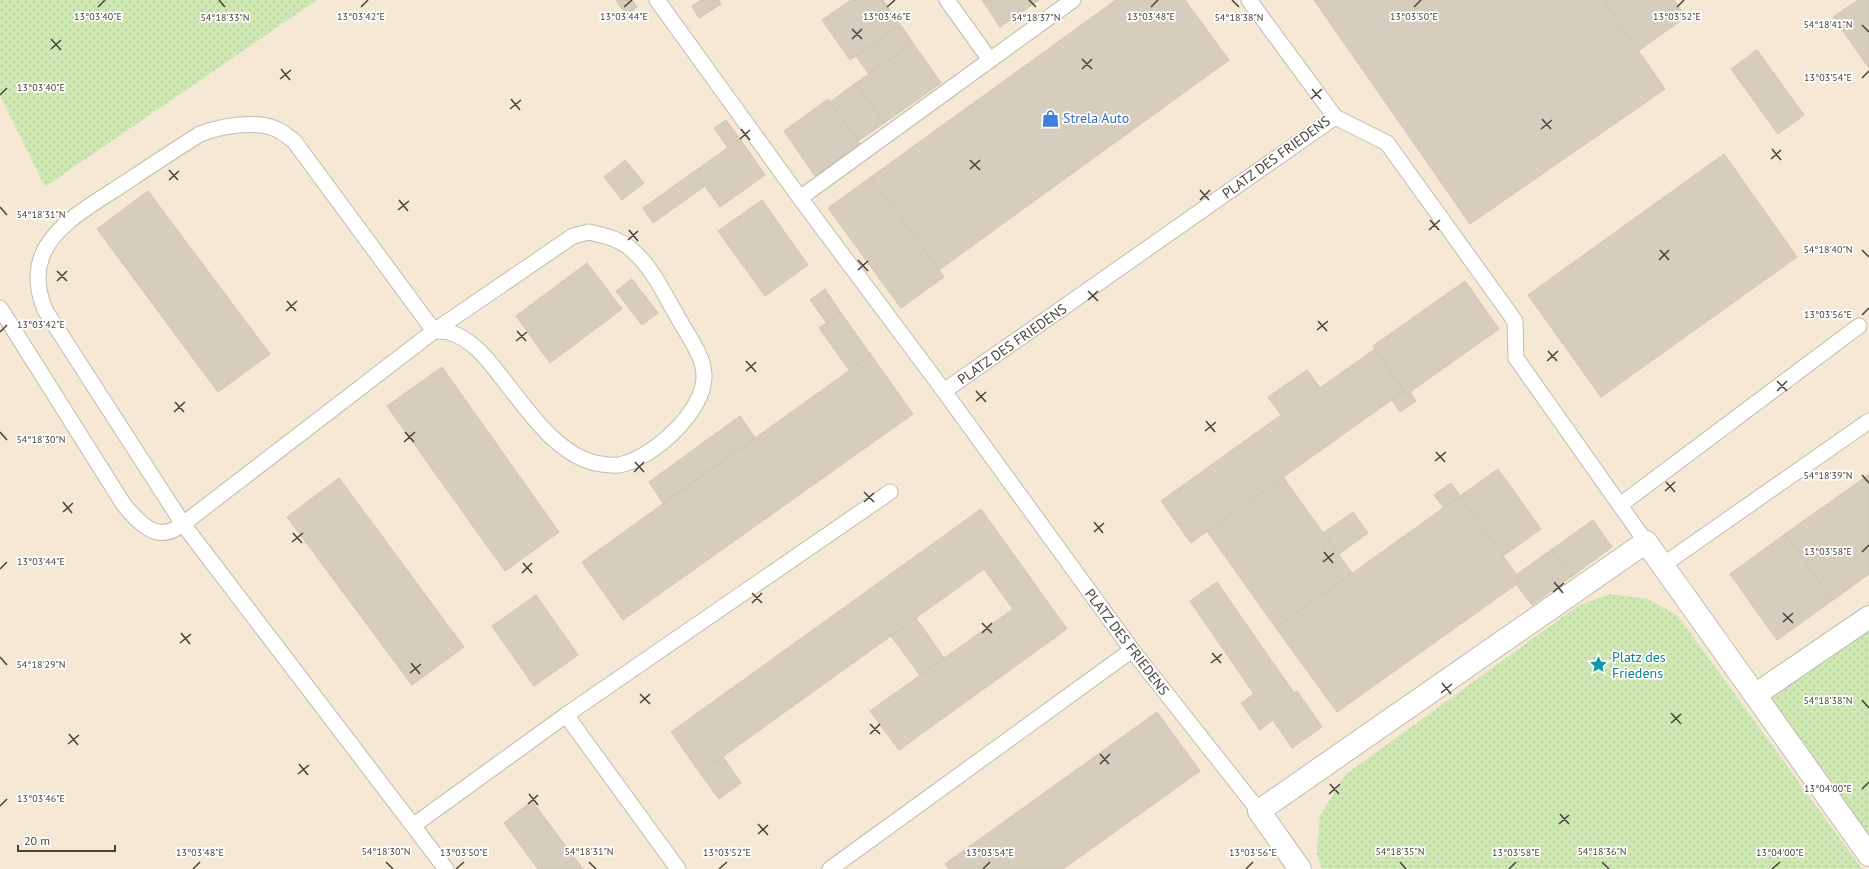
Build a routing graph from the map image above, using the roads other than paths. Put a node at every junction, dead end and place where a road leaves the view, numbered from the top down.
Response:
1 (657, 0) edge
2 (947, 0) edge
3 (1073, 0) edge
4 (1249, 0) edge
5 (990, 60) junction
6 (1335, 117) junction
7 (800, 198) junction
8 (0, 308) edge
9 (1859, 326) dead end
10 (434, 330) junction
11 (944, 391) junction
12 (1869, 420) edge
13 (890, 492) dead end
14 (1620, 505) junction
15 (183, 524) junction
16 (1646, 542) junction
17 (1663, 565) junction
18 (1869, 617) edge
19 (1132, 650) junction
20 (1755, 695) junction
21 (566, 715) junction
22 (1259, 811) junction
23 (414, 826) junction
24 (1869, 854) edge
25 (446, 869) edge
26 (678, 869) edge
27 (830, 869) edge
28 (1300, 869) edge

1 - 7 lane, PLATZ DES FRIEDENS
2 - 5 lane
3 - 5 lane
4 - 6 lane, PLATZ DES FRIEDENS
5 - 7 lane
6 - 11 lane, PLATZ DES FRIEDENS
6 - 14 lane
7 - 11 lane, PLATZ DES FRIEDENS
8 - 15 lane
9 - 14 lane
10 - 10 lane
10 - 15 lane
10 - 15 lane
11 - 19 lane, PLATZ DES FRIEDENS
12 - 17 lane
13 - 21 lane
14 - 16 lane
15 - 23 lane
16 - 17 street
16 - 22 street
17 - 20 street
18 - 20 street
19 - 22 lane, PLATZ DES FRIEDENS
19 - 27 lane
20 - 24 street
21 - 23 lane
21 - 26 lane
22 - 28 street, PLATZ DES FRIEDENS
23 - 25 lane

